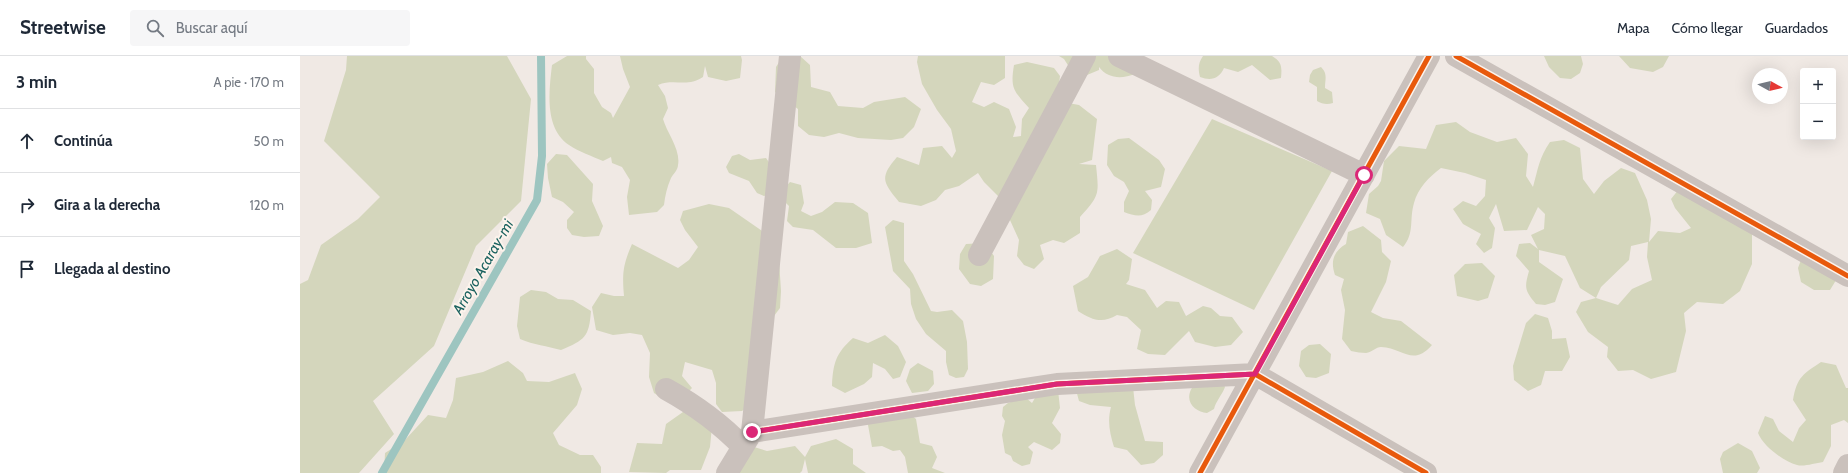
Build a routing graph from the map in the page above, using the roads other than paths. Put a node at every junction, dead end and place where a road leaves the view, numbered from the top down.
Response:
1 (790, 56) edge
2 (1086, 56) edge
3 (1119, 56) edge
4 (1429, 56) edge
5 (1456, 56) edge
6 (1364, 175) junction
7 (979, 255) dead end
8 (1848, 276) edge
9 (1255, 374) junction
10 (666, 389) dead end
11 (747, 440) junction
12 (1848, 465) edge
13 (727, 473) edge
14 (1200, 473) edge
15 (1426, 473) edge
16 (1844, 473) edge

1 - 11 street
2 - 7 street
3 - 6 street
4 - 6 street
5 - 8 street
6 - 9 street
9 - 11 street
9 - 14 street
9 - 15 street
10 - 11 street
11 - 13 street
12 - 16 street

